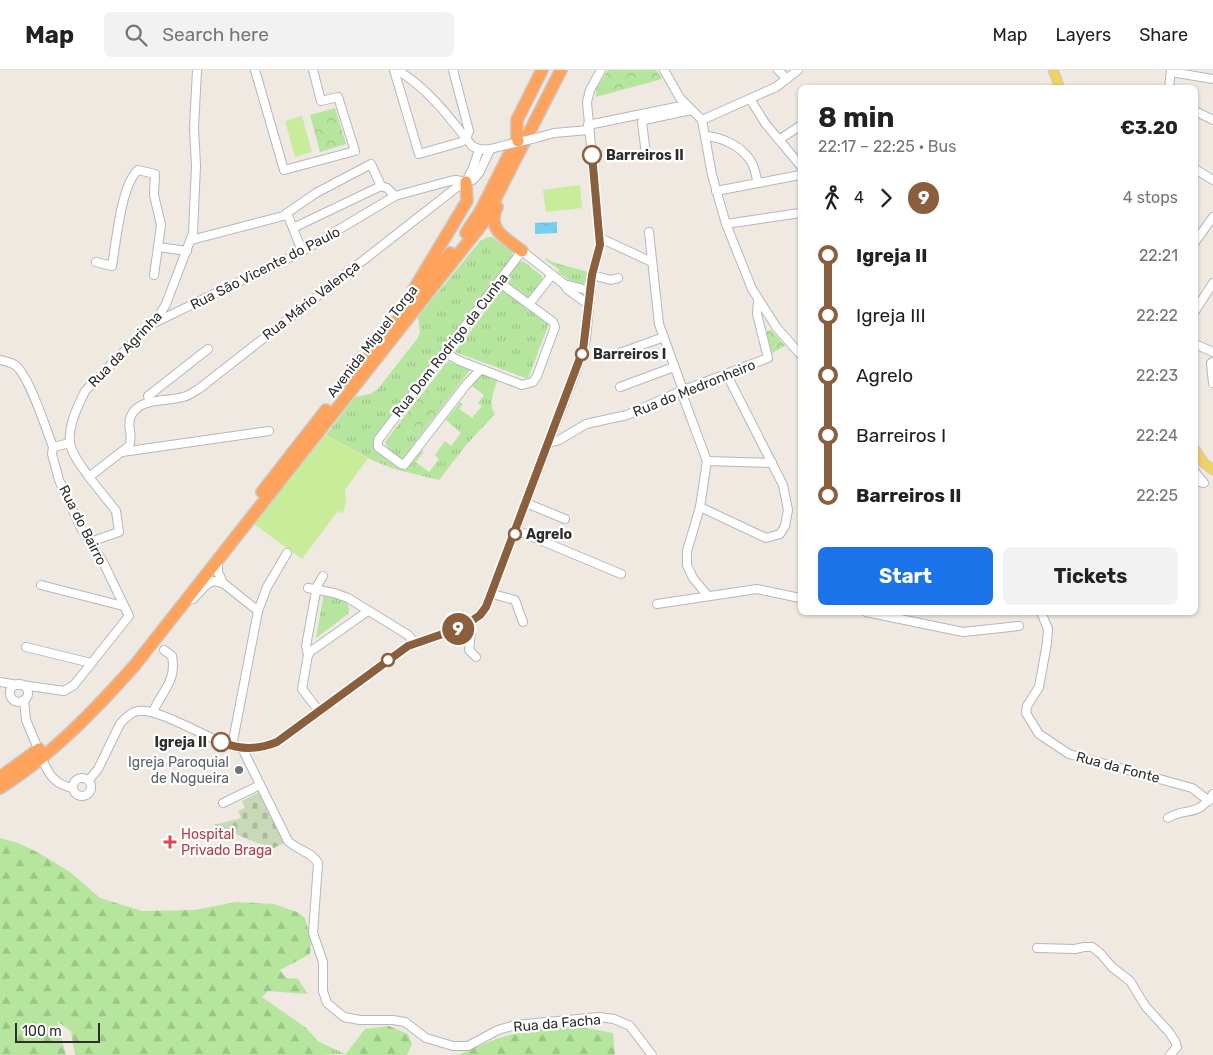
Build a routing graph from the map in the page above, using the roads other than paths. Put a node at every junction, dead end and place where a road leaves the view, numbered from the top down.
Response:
1 (197, 70) edge
2 (254, 70) edge
3 (313, 70) edge
4 (395, 70) edge
5 (453, 70) edge
6 (542, 70) edge
7 (552, 70) edge
8 (561, 70) edge
9 (601, 70) edge
10 (664, 70) edge
11 (778, 70) edge
12 (785, 70) edge
13 (791, 70) edge
14 (798, 70) edge
15 (1053, 70) edge
16 (1171, 71) edge
17 (787, 79) junction
18 (1213, 79) edge
19 (1059, 85) edge
20 (1169, 85) edge
21 (750, 99) junction
22 (689, 107) junction
23 (1198, 112) edge
24 (702, 120) junction
25 (1213, 120) edge
26 (588, 127) junction
27 (798, 127) edge
28 (705, 136) junction
29 (466, 139) junction
30 (780, 139) junction
31 (518, 140) junction
32 (479, 150) junction
33 (490, 150) junction
34 (646, 154) dead end
35 (798, 162) edge
36 (1198, 171) edge
37 (798, 175) edge
38 (507, 177) junction
39 (1213, 180) edge
40 (466, 182) junction
41 (758, 183) junction
42 (381, 186) junction
43 (716, 191) junction
44 (395, 196) junction
45 (287, 212) junction
46 (798, 213) edge
47 (1213, 217) edge
48 (726, 224) junction
49 (293, 228) junction
50 (649, 232) dead end
51 (499, 234) junction
52 (600, 238) junction
53 (1198, 238) edge
54 (191, 240) junction
55 (158, 247) junction
56 (302, 251) junction
57 (522, 251) junction
58 (186, 252) junction
59 (96, 262) dead end
60 (652, 262) junction
61 (445, 272) junction
62 (154, 275) dead end
63 (552, 275) junction
64 (592, 275) junction
65 (618, 278) dead end
66 (1213, 283) edge
67 (502, 284) junction
68 (564, 284) junction
69 (591, 291) junction
70 (758, 300) junction
71 (530, 304) junction
72 (589, 305) junction
73 (1198, 306) edge
74 (164, 308) junction
75 (402, 313) junction
76 (174, 314) junction
77 (149, 325) junction
78 (664, 337) junction
79 (1198, 345) edge
80 (208, 349) dead end
81 (1210, 351) edge
82 (798, 352) edge
83 (445, 353) junction
84 (614, 355) dead end
85 (0, 360) edge
86 (1212, 362) edge
87 (674, 367) junction
88 (481, 369) junction
89 (727, 375) junction
90 (1213, 380) edge
91 (620, 387) dead end
92 (682, 391) junction
93 (150, 402) junction
94 (269, 431) dead end
95 (552, 434) junction
96 (564, 437) junction
97 (132, 442) junction
98 (549, 443) junction
99 (53, 447) junction
100 (72, 447) junction
101 (154, 448) junction
102 (122, 452) junction
103 (1198, 454) edge
104 (707, 461) junction
105 (772, 463) junction
106 (1213, 470) edge
107 (91, 476) junction
108 (1198, 476) edge
109 (1198, 482) edge
110 (526, 503) junction
111 (700, 507) junction
112 (565, 519) dead end
113 (516, 530) junction
114 (90, 542) junction
115 (287, 553) dead end
116 (218, 561) junction
117 (621, 574) dead end
118 (322, 576) dead end
119 (223, 583) junction
120 (41, 585) dead end
121 (308, 588) dead end
122 (317, 589) junction
123 (492, 594) junction
124 (708, 596) junction
125 (798, 598) edge
126 (656, 604) dead end
127 (123, 606) junction
128 (176, 609) junction
129 (368, 611) junction
130 (258, 612) junction
131 (881, 615) edge
132 (1042, 615) edge
133 (523, 622) dead end
134 (469, 624) junction
135 (1019, 626) dead end
136 (415, 643) junction
137 (26, 647) dead end
138 (164, 650) dead end
139 (308, 656) junction
140 (476, 657) dead end
141 (91, 663) junction
142 (0, 682) edge
143 (20, 685) junction
144 (0, 687) edge
145 (44, 688) junction
146 (13, 698) junction
147 (25, 699) junction
148 (319, 711) junction
149 (153, 712) junction
150 (26, 720) junction
151 (36, 744) dead end
152 (232, 746) junction
153 (242, 748) junction
154 (44, 763) dead end
155 (0, 777) edge
156 (89, 780) junction
157 (260, 785) junction
158 (0, 788) edge
159 (73, 788) junction
160 (1211, 798) edge
161 (223, 804) dead end
162 (1168, 818) dead end
163 (1037, 948) dead end
164 (652, 1055) edge
165 (1170, 1055) edge

1 - 54 street, Rua da Agrinha
2 - 3 street
4 - 29 street
4 - 29 street
5 - 29 street
6 - 31 highway
7 - 75 highway, Avenida Miguel Torga
8 - 38 highway, Avenida Miguel Torga
9 - 26 street
10 - 22 street
11 - 17 street
12 - 13 street
14 - 17 street
15 - 19 main road
16 - 18 street
16 - 20 street
17 - 21 street
21 - 24 street
21 - 30 street
22 - 24 street
22 - 26 street
22 - 34 street
23 - 25 street
24 - 28 street
26 - 31 street, bridge
26 - 52 street
27 - 30 street
28 - 41 street
28 - 43 street
29 - 32 street
30 - 35 street
31 - 33 street, bridge
32 - 33 street
32 - 40 street
33 - 40 street, Rua Mário Valença
36 - 39 street
37 - 41 street
38 - 51 highway
38 - 61 highway, Avenida Miguel Torga
40 - 44 street, Rua São Vicente do Paulo
40 - 75 highway
40 - 93 street, Rua Mário Valença
41 - 43 street
42 - 44 street
42 - 45 street
42 - 49 street
43 - 48 street
44 - 56 street, Rua São Vicente do Paulo
45 - 49 street
45 - 54 street
46 - 48 street
47 - 53 street
48 - 70 street
49 - 56 street
50 - 60 street
51 - 57 highway
51 - 61 highway
52 - 60 street
52 - 64 street
54 - 58 street, Rua da Agrinha
55 - 58 street
55 - 59 street
55 - 62 street
56 - 76 street, Rua São Vicente do Paulo
57 - 63 street
57 - 67 street, Rua Dom Rodrigo da Cunha
58 - 74 street, Rua da Agrinha
60 - 78 street
61 - 116 highway, Avenida Miguel Torga
63 - 68 street
63 - 71 street
64 - 65 street
64 - 69 street
66 - 73 street
67 - 71 street
67 - 83 street, Rua Dom Rodrigo da Cunha
68 - 69 street
68 - 72 street
69 - 72 street
70 - 82 street
70 - 89 street, Rua do Medronheiro
71 - 88 street
72 - 95 street
74 - 76 street, Rua São Vicente do Paulo
74 - 77 street, Rua da Agrinha
75 - 128 highway, Avenida Miguel Torga
76 - 77 street, Rua São Vicente do Paulo
77 - 100 street, Rua da Agrinha
78 - 84 street
78 - 87 street
79 - 81 street
80 - 93 street, Rua Mário Valença
81 - 86 street
83 - 88 street
83 - 88 street, Rua Dom Rodrigo da Cunha
85 - 99 street, Rua do Bairro
86 - 90 street
87 - 91 street
87 - 92 street
89 - 92 street, Rua do Medronheiro
89 - 105 street
92 - 96 street, Rua do Medronheiro
92 - 104 street
93 - 97 street, Rua Mário Valença
94 - 101 street
95 - 96 street
95 - 98 street
96 - 98 street, Rua do Medronheiro
97 - 101 street
97 - 102 street
98 - 110 street
99 - 100 street
99 - 114 street, Rua do Bairro
100 - 107 street
101 - 102 street
102 - 107 street
103 - 106 main road
104 - 105 street
104 - 111 street
105 - 111 street
107 - 114 street
108 - 109 street
110 - 112 street
110 - 113 street
111 - 124 street
113 - 117 street
113 - 123 street
114 - 127 street, Rua do Bairro
115 - 130 street
116 - 119 street
116 - 128 highway, Avenida Miguel Torga
118 - 122 street
119 - 128 street
119 - 130 street
120 - 127 street
121 - 122 street
122 - 129 street
122 - 139 street
123 - 133 street
123 - 134 street
124 - 125 street
124 - 126 street
127 - 141 street, Rua do Bairro
128 - 155 highway
128 - 158 highway
129 - 136 street
129 - 139 street
130 - 152 street
131 - 135 street
132 - 160 street, Rua da Fonte
134 - 136 street
134 - 140 street
136 - 148 street
137 - 141 street
138 - 149 street
139 - 148 street
141 - 145 street
142 - 143 street
143 - 145 street
143 - 146 street
143 - 147 street
144 - 146 street
145 - 147 street
146 - 147 street
146 - 150 street
147 - 150 street
148 - 153 street
149 - 152 street
149 - 156 street
150 - 151 street
152 - 153 street
153 - 157 street, Rua da Facha
154 - 159 street
156 - 159 street
156 - 159 street
157 - 161 street
157 - 164 street, Rua da Facha
160 - 162 street
163 - 165 street

